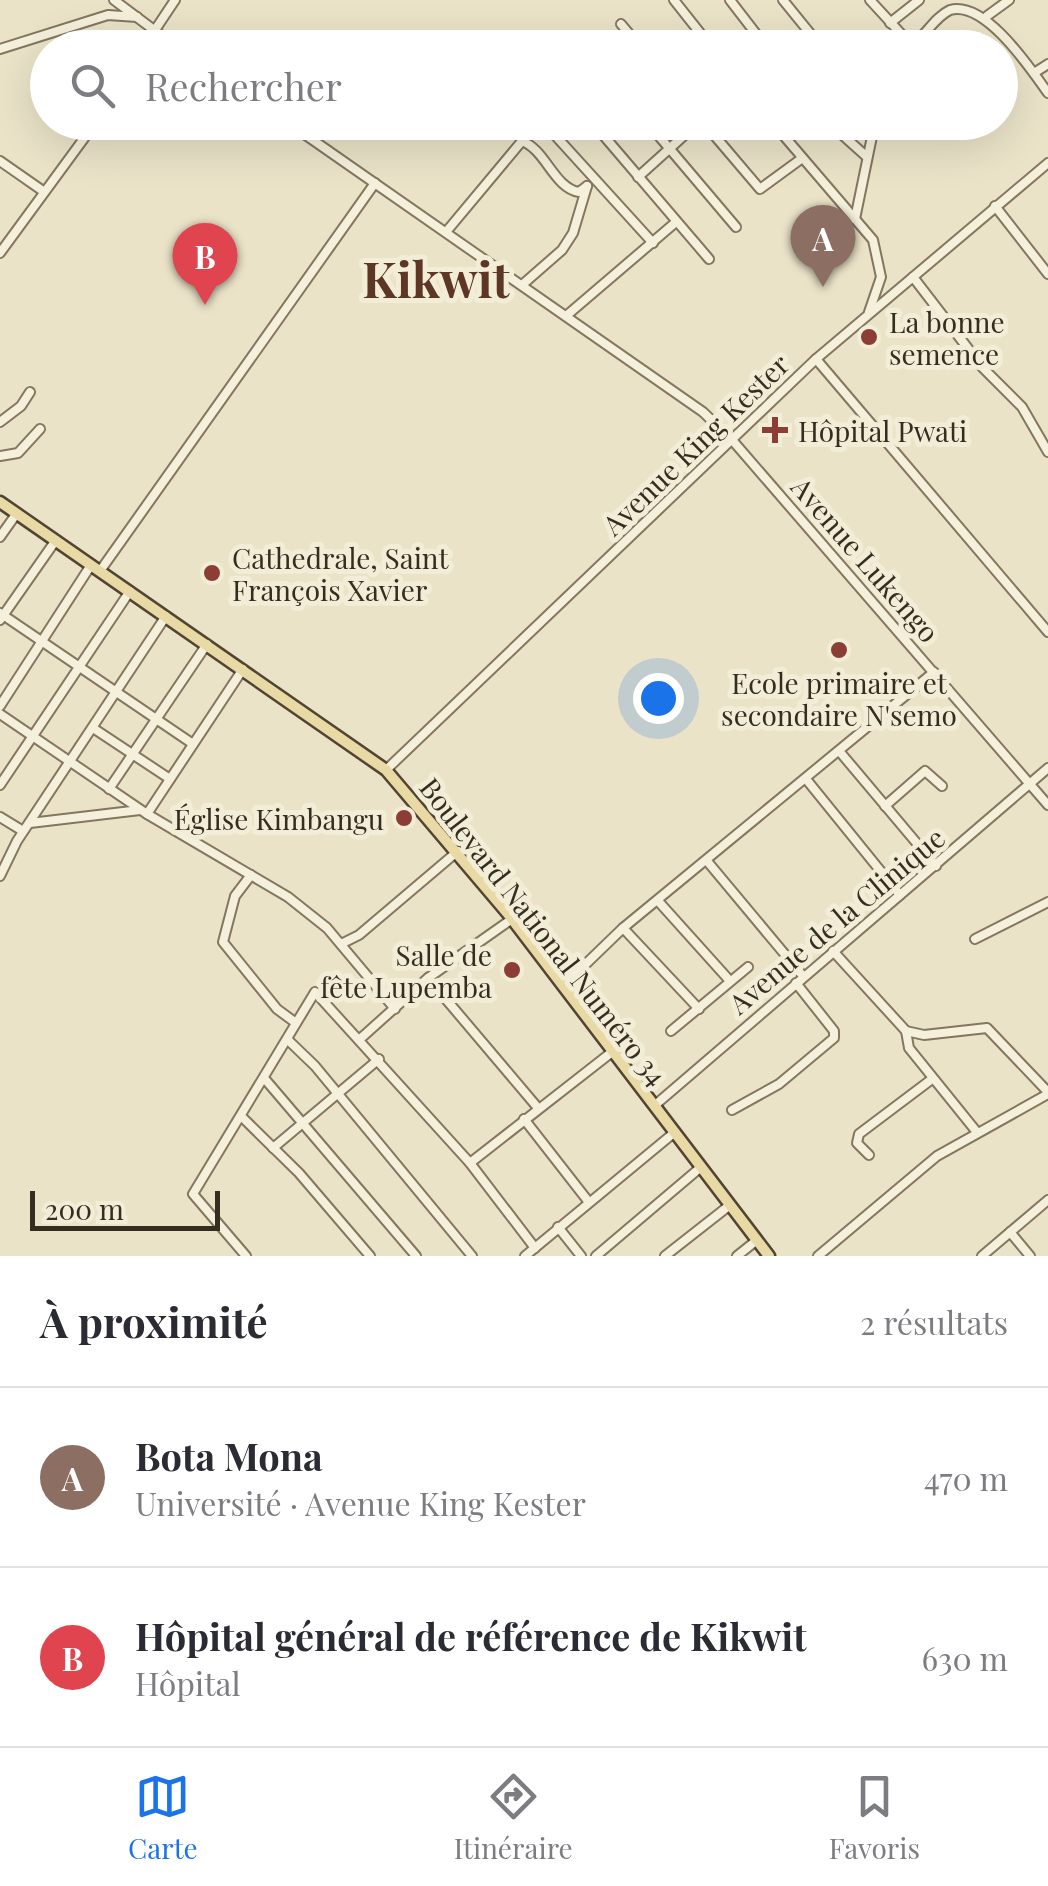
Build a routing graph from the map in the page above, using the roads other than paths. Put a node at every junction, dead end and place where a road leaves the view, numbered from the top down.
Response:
1 (114, 0) edge
2 (175, 0) edge
3 (674, 0) edge
4 (730, 0) edge
5 (784, 0) edge
6 (870, 0) edge
7 (919, 0) edge
8 (1009, 0) edge
9 (988, 16) junction
10 (137, 17) junction
11 (621, 24) dead end
12 (890, 24) junction
13 (60, 30) edge
14 (155, 30) joint
15 (626, 30) edge
16 (698, 30) edge
17 (753, 30) edge
18 (808, 30) edge
19 (896, 30) edge
20 (929, 30) edge
21 (999, 30) edge
22 (30, 40) edge
23 (0, 49) edge
24 (1018, 54) edge
25 (1048, 64) edge
26 (1034, 74) junction
27 (1048, 93) edge
28 (82, 140) edge
29 (313, 140) edge
30 (556, 140) edge
31 (607, 140) edge
32 (662, 140) edge
33 (680, 140) edge
34 (717, 140) edge
35 (786, 140) edge
36 (848, 140) edge
37 (871, 140) edge
38 (669, 149) junction
39 (867, 157) junction
40 (801, 159) junction
41 (0, 161) edge
42 (1048, 163) edge
43 (638, 177) junction
44 (588, 182) junction
45 (375, 183) junction
46 (43, 190) junction
47 (995, 206) junction
48 (854, 218) junction
49 (676, 222) junction
50 (736, 227) dead end
51 (446, 232) junction
52 (653, 243) junction
53 (2, 247) edge
54 (709, 259) dead end
55 (1048, 274) edge
56 (913, 277) junction
57 (522, 285) junction
58 (868, 315) junction
59 (566, 316) junction
60 (816, 359) junction
61 (30, 392) dead end
62 (0, 422) edge
63 (40, 429) dead end
64 (733, 440) junction
65 (1048, 452) edge
66 (0, 456) edge
67 (0, 502) edge
68 (16, 513) junction
69 (0, 537) edge
70 (56, 540) junction
71 (96, 568) junction
72 (130, 591) junction
73 (1, 616) edge
74 (166, 616) junction
75 (1048, 632) edge
76 (44, 642) junction
77 (207, 644) junction
78 (80, 666) junction
79 (243, 669) junction
80 (934, 672) junction
81 (118, 690) junction
82 (0, 706) edge
83 (0, 714) edge
84 (158, 718) junction
85 (93, 728) junction
86 (30, 737) junction
87 (193, 744) junction
88 (840, 752) junction
89 (133, 754) junction
90 (70, 764) junction
91 (1048, 768) edge
92 (386, 770) junction
93 (170, 778) junction
94 (806, 779) junction
95 (0, 784) edge
96 (1030, 784) junction
97 (942, 786) dead end
98 (109, 789) junction
99 (885, 806) junction
100 (1048, 806) edge
101 (143, 812) junction
102 (0, 817) edge
103 (30, 823) junction
104 (22, 832) junction
105 (458, 851) junction
106 (707, 861) junction
107 (936, 866) junction
108 (251, 875) junction
109 (0, 876) edge
110 (900, 895) junction
111 (658, 902) junction
112 (1048, 902) edge
113 (512, 920) junction
114 (623, 928) junction
115 (974, 939) dead end
116 (341, 944) junction
117 (832, 951) junction
118 (748, 967) dead end
119 (428, 978) junction
120 (800, 979) junction
121 (730, 982) junction
122 (563, 986) junction
123 (699, 1009) junction
124 (394, 1010) junction
125 (296, 1023) junction
126 (671, 1031) dead end
127 (906, 1031) junction
128 (360, 1039) junction
129 (288, 1040) junction
130 (612, 1052) junction
131 (380, 1059) junction
132 (264, 1078) junction
133 (932, 1079) junction
134 (1048, 1093) edge
135 (336, 1094) junction
136 (654, 1106) junction
137 (538, 1108) junction
138 (732, 1110) dead end
139 (242, 1117) junction
140 (524, 1120) junction
141 (303, 1122) junction
142 (675, 1132) junction
143 (976, 1132) junction
144 (273, 1148) junction
145 (868, 1155) dead end
146 (470, 1164) junction
147 (701, 1167) junction
148 (1048, 1200) edge
149 (588, 1201) junction
150 (730, 1205) junction
151 (558, 1227) junction
152 (1010, 1232) junction
153 (757, 1240) junction
154 (534, 1248) junction
155 (246, 1256) edge
156 (370, 1256) edge
157 (416, 1256) edge
158 (472, 1256) edge
159 (525, 1256) edge
160 (581, 1256) edge
161 (596, 1256) edge
162 (665, 1256) edge
163 (737, 1256) edge
164 (769, 1256) edge
165 (818, 1256) edge
166 (982, 1256) edge
167 (1030, 1256) edge

1 - 10 street
2 - 14 street
3 - 16 street
4 - 17 street
5 - 18 street
6 - 12 street
7 - 12 street
8 - 9 street
9 - 20 street
9 - 21 street
10 - 13 street
10 - 14 street
11 - 15 street
12 - 19 street
22 - 23 street
24 - 26 street
25 - 26 street
26 - 27 street
28 - 46 street
29 - 45 street, Avenue Lukengo
30 - 44 street
31 - 43 street
32 - 38 street
33 - 38 street
34 - 40 street
35 - 40 street
36 - 39 street
37 - 39 street
38 - 43 street
38 - 50 street
39 - 48 street
40 - 48 street
41 - 46 street
42 - 47 street, Avenue King Kester
43 - 49 street
44 - 51 street
44 - 52 street
44 - 57 street
45 - 51 street, Avenue Lukengo
45 - 71 street
46 - 53 street
47 - 55 street
47 - 56 street, Avenue King Kester
48 - 58 street
49 - 52 street
49 - 54 street
51 - 57 street, Avenue Lukengo
52 - 59 street
56 - 58 street, Avenue King Kester
56 - 65 street
57 - 59 street, Avenue Lukengo
58 - 60 street, Avenue King Kester
59 - 64 street, Avenue Lukengo
60 - 64 street, Avenue King Kester
60 - 75 street
61 - 62 street
63 - 66 street
64 - 80 street, Avenue Lukengo
64 - 92 street, Avenue King Kester
67 - 68 main road, Boulevard National Numéro 34
68 - 69 street
68 - 70 main road, Boulevard National Numéro 34
70 - 71 main road, Boulevard National Numéro 34
70 - 73 street
71 - 72 main road, Boulevard National Numéro 34
71 - 76 street
72 - 74 main road, Boulevard National Numéro 34
72 - 78 street
73 - 76 street
74 - 77 main road, Boulevard National Numéro 34
74 - 81 street
76 - 78 street
76 - 82 street
77 - 79 main road, Boulevard National Numéro 34
77 - 84 street
78 - 81 street
78 - 86 street
79 - 87 street
79 - 92 main road, Boulevard National Numéro 34
80 - 88 street
80 - 96 street, Avenue Lukengo
81 - 84 street
81 - 85 street
83 - 86 street
84 - 87 street
84 - 89 street
85 - 89 street
85 - 90 street
86 - 90 street
86 - 95 street
87 - 93 street
88 - 94 street
88 - 99 street
89 - 93 street
89 - 98 street
90 - 98 street
90 - 103 street
91 - 96 street, Avenue de la Clinique
92 - 105 main road, Boulevard National Numéro 34
93 - 101 street
94 - 106 street
94 - 110 street
96 - 100 street, Avenue Lukengo
96 - 107 street, Avenue de la Clinique
97 - 99 street
98 - 101 street
99 - 107 street
101 - 103 street
101 - 108 street
102 - 104 street
103 - 104 street
104 - 109 street
105 - 113 main road, Boulevard National Numéro 34
105 - 116 street
106 - 111 street
106 - 120 street
107 - 110 street, Avenue de la Clinique
108 - 116 street
108 - 125 street
110 - 117 street, Avenue de la Clinique
111 - 114 street
111 - 121 street
112 - 115 street
113 - 119 street
113 - 122 main road, Boulevard National Numéro 34
114 - 122 street
114 - 123 street
116 - 124 street
117 - 120 street, Avenue de la Clinique
117 - 127 street
118 - 121 street
119 - 124 street
119 - 137 street
120 - 136 street, Avenue de la Clinique
120 - 138 street
121 - 123 street
122 - 130 main road, Boulevard National Numéro 34
123 - 126 street
124 - 128 street
125 - 128 street
125 - 129 street
127 - 133 street
127 - 134 street
128 - 131 street
129 - 132 street
129 - 135 street
130 - 136 main road, Boulevard National Numéro 34
130 - 137 street
131 - 135 street
131 - 146 street
132 - 139 street
132 - 141 street
133 - 143 street
133 - 145 street
134 - 143 street
135 - 141 street
135 - 158 street
136 - 142 main road, Boulevard National Numéro 34
137 - 140 street
139 - 144 street
139 - 155 street
140 - 146 street
140 - 149 street
141 - 144 street
141 - 157 street
142 - 147 main road, Boulevard National Numéro 34
142 - 149 street
143 - 165 street
144 - 156 street
146 - 154 street
147 - 150 main road, Boulevard National Numéro 34
147 - 161 street
148 - 152 street
149 - 151 street
150 - 153 main road, Boulevard National Numéro 34
150 - 162 street
151 - 154 street
151 - 160 street
152 - 166 street
152 - 167 street
153 - 163 street
153 - 164 main road, Boulevard National Numéro 34
154 - 159 street

